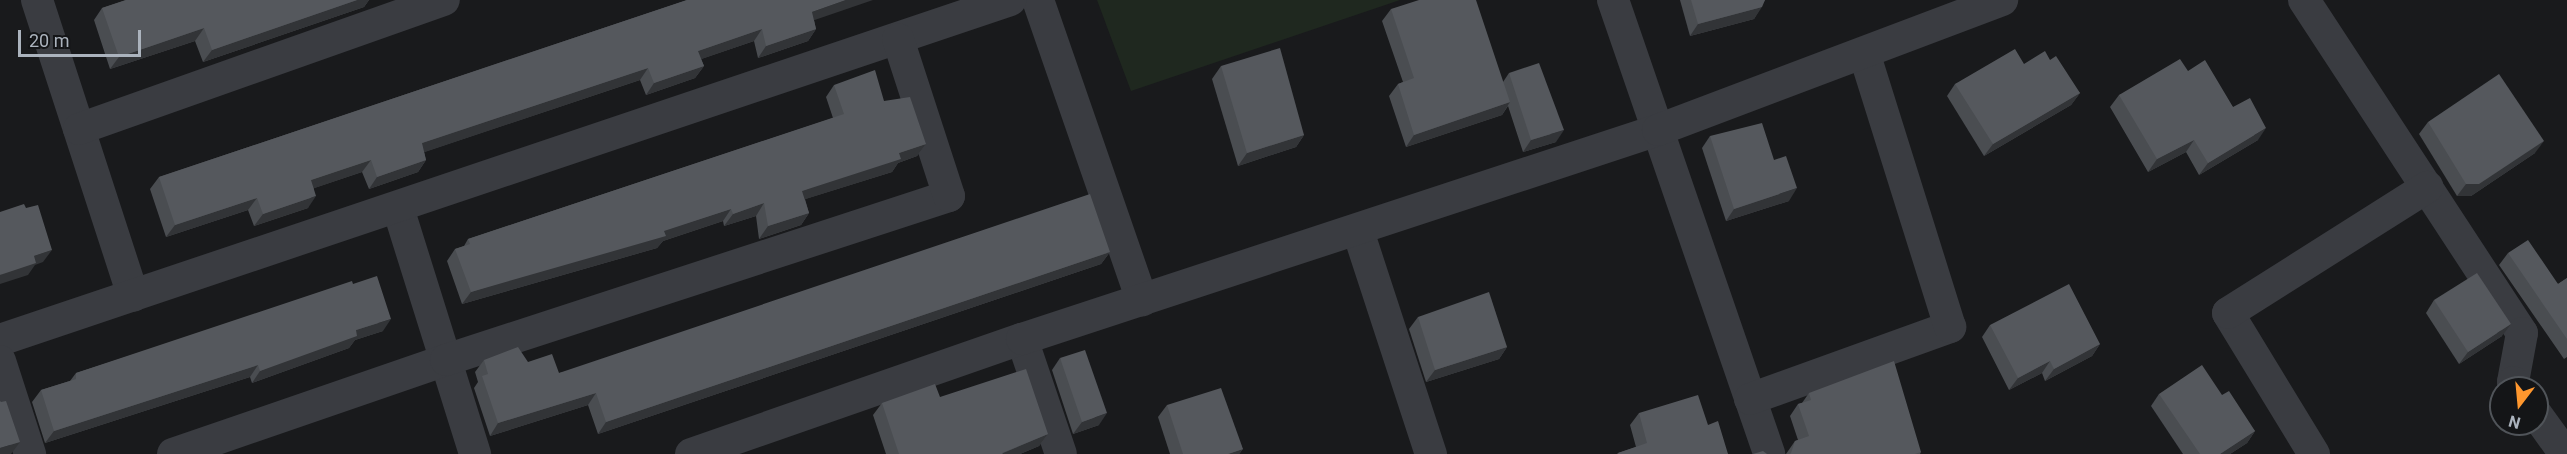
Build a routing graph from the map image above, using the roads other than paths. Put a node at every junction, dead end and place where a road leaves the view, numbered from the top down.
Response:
1 (37, 0) edge
2 (444, 0) edge
3 (1010, 0) edge
4 (1038, 0) edge
5 (1613, 0) edge
6 (2002, 0) edge
7 (2304, 0) edge
8 (898, 39) junction
9 (1864, 53) junction
10 (79, 129) junction
11 (1658, 130) junction
12 (2427, 187) junction
13 (398, 208) junction
14 (1358, 231) junction
15 (133, 296) junction
16 (1142, 301) junction
17 (1022, 339) junction
18 (0, 340) edge
19 (446, 360) junction
20 (0, 361) edge
21 (2514, 376) edge
22 (1750, 399) junction
23 (2549, 432) edge
24 (30, 454) edge
25 (173, 454) edge
26 (476, 454) edge
27 (691, 454) edge
28 (1061, 454) edge
29 (1431, 454) edge
30 (1769, 454) edge
31 (2314, 454) edge
32 (2565, 454) edge

1 - 10 street
2 - 10 street
3 - 8 street
4 - 16 street
5 - 11 street
6 - 9 street
7 - 12 street
8 - 13 street
8 - 19 street
9 - 11 street
9 - 22 street
10 - 15 street
11 - 14 street
11 - 22 street
12 - 21 street
12 - 31 street
13 - 15 street
13 - 19 street
14 - 16 street
14 - 29 street
15 - 18 street
16 - 17 street
17 - 27 street
17 - 28 street
19 - 25 street
19 - 26 street
20 - 24 street
22 - 30 street
23 - 32 street

